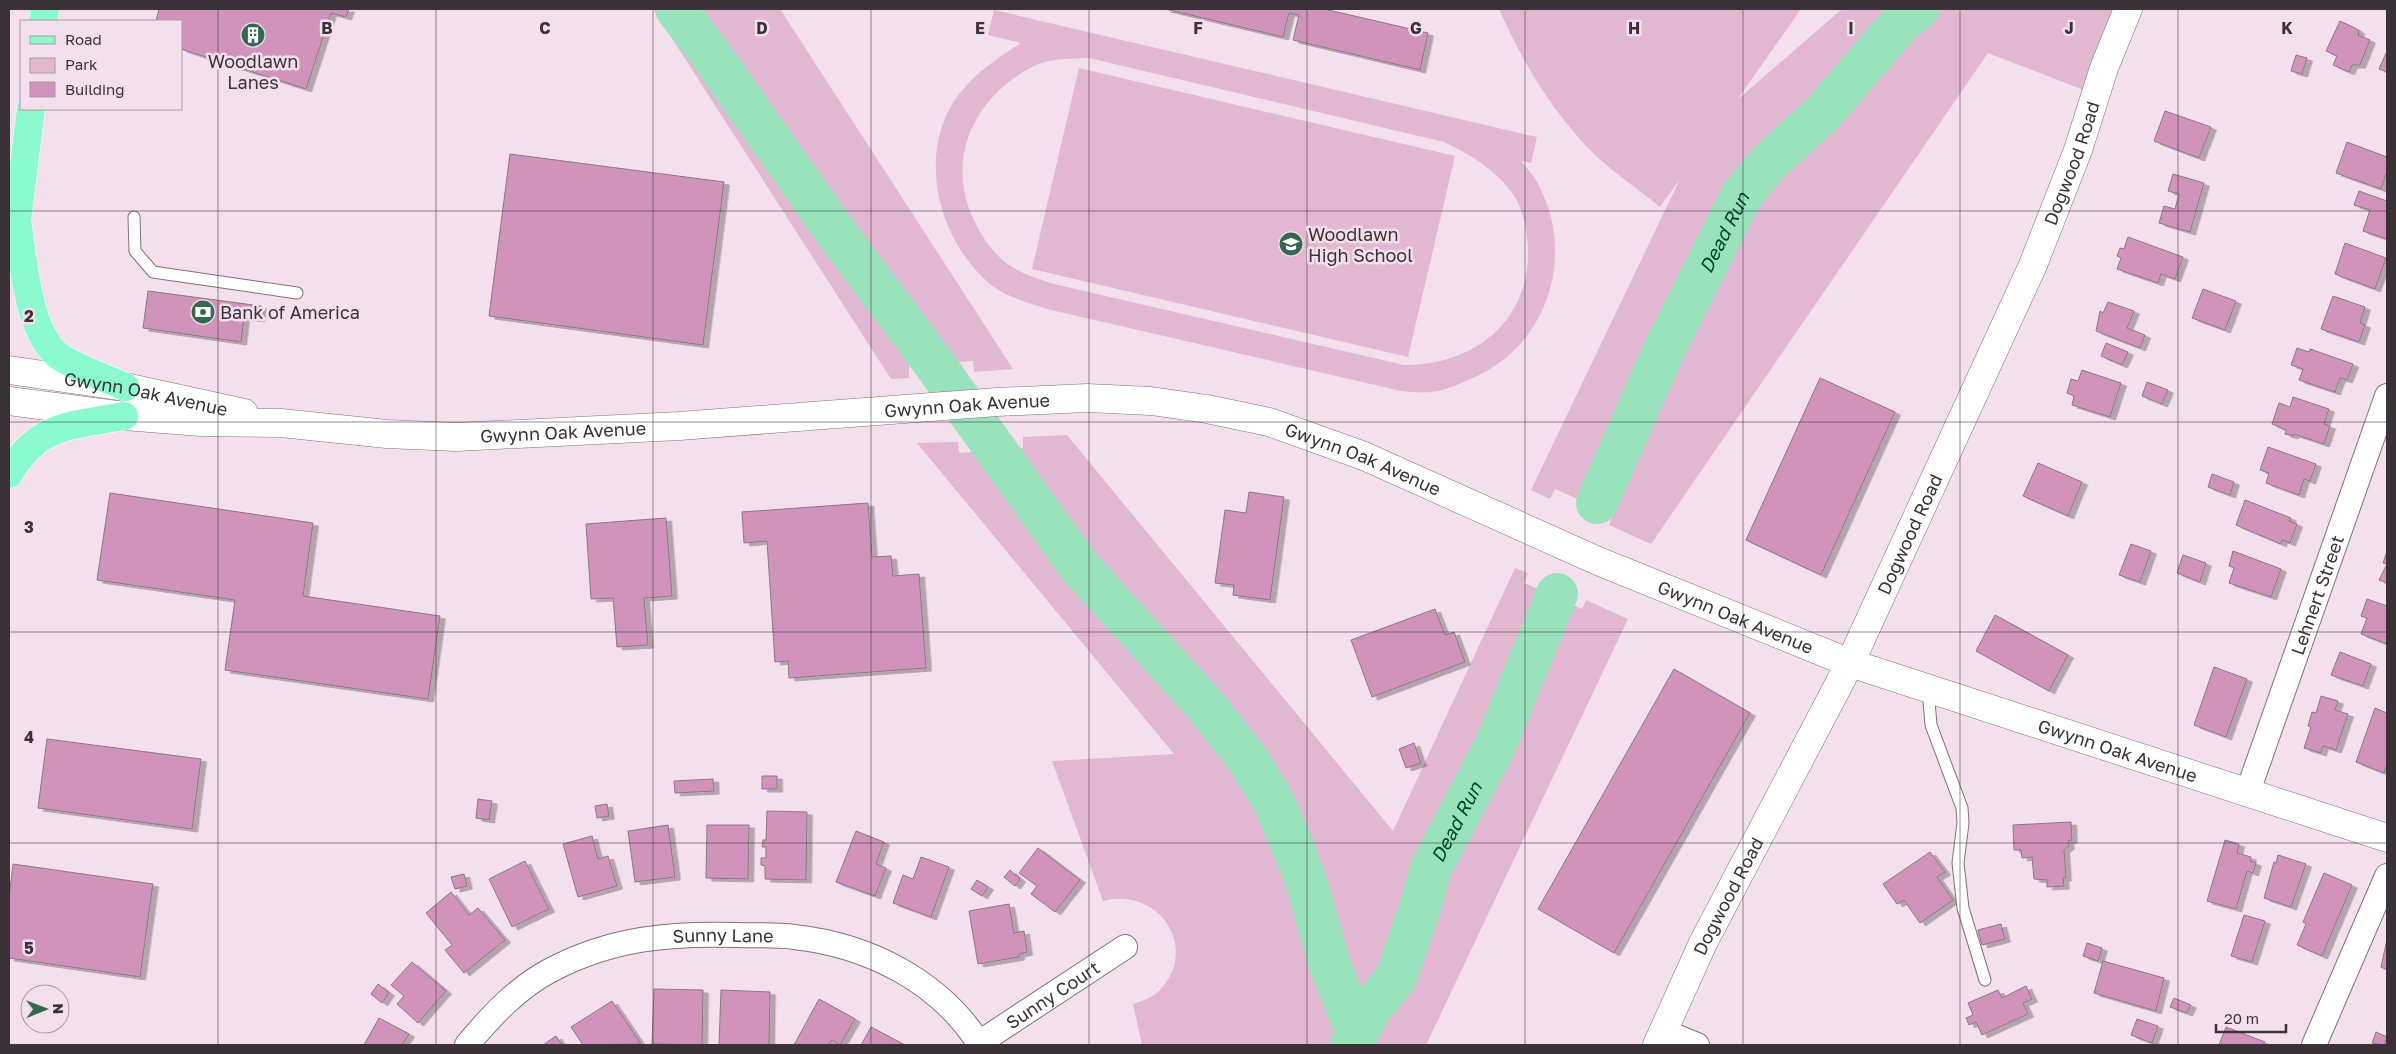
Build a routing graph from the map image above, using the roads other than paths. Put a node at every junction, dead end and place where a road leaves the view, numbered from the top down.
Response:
1 (2128, 9) edge
2 (31, 110) edge
3 (134, 217) dead end
4 (17, 219) junction
5 (9, 282) edge
6 (297, 293) dead end
7 (9, 370) edge
8 (125, 387) junction
9 (2387, 396) edge
10 (9, 401) edge
11 (124, 416) junction
12 (281, 423) junction
13 (9, 474) edge
14 (1850, 663) junction
15 (1928, 689) junction
16 (2247, 794) junction
17 (2387, 838) edge
18 (2387, 876) edge
19 (1125, 947) dead end
20 (1985, 980) dead end
21 (1660, 1038) edge
22 (980, 1044) edge
23 (467, 1045) edge
24 (1697, 1045) edge
25 (2314, 1045) edge

1 - 14 street, Dogwood Road
2 - 4 main road
3 - 6 lane
4 - 5 main road
4 - 8 main road
7 - 8 street, Gwynn Oak Avenue
8 - 12 street, Gwynn Oak Avenue
9 - 16 street, Lehnert Street
10 - 11 street, Gwynn Oak Avenue
11 - 12 street, Gwynn Oak Avenue
11 - 13 main road
12 - 14 street, Gwynn Oak Avenue
14 - 15 street, Gwynn Oak Avenue
14 - 21 street, Dogwood Road
15 - 16 street, Gwynn Oak Avenue
15 - 20 lane
16 - 17 street, Gwynn Oak Avenue
18 - 25 street
19 - 22 street, Sunny Court
21 - 24 street
22 - 23 street, Sunny Lane

